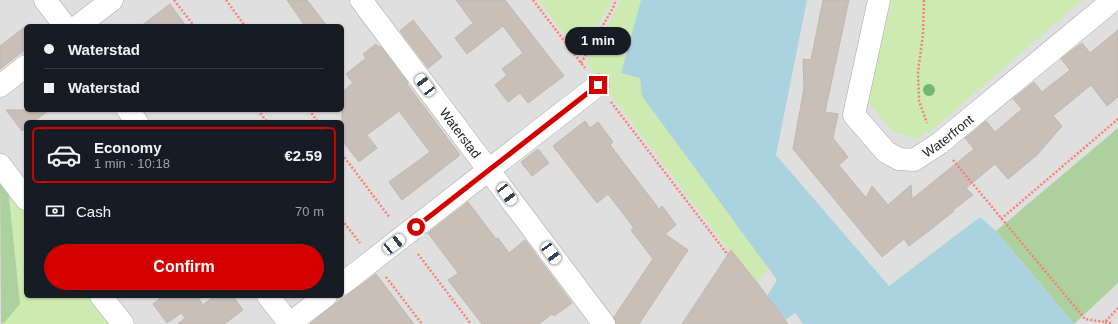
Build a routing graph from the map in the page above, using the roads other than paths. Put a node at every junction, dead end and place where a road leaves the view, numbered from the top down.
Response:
1 (45, 0) edge
2 (112, 0) edge
3 (361, 0) edge
4 (879, 0) edge
5 (1113, 0) edge
6 (63, 24) edge
7 (81, 24) edge
8 (24, 68) edge
9 (598, 85) road end
10 (0, 86) edge
11 (0, 165) edge
12 (489, 170) junction
13 (24, 196) edge
14 (344, 282) edge
15 (103, 298) edge
16 (270, 298) edge
17 (323, 298) edge
18 (123, 324) edge
19 (289, 324) edge
20 (604, 324) edge

1 - 6 street
2 - 7 street
3 - 12 street, Waterstad
4 - 5 street, Waterfront
8 - 10 street
9 - 12 street, Waterstad
11 - 13 street
12 - 14 street, Waterstad
12 - 20 street, Waterstad
15 - 18 street
16 - 19 street
17 - 19 street

